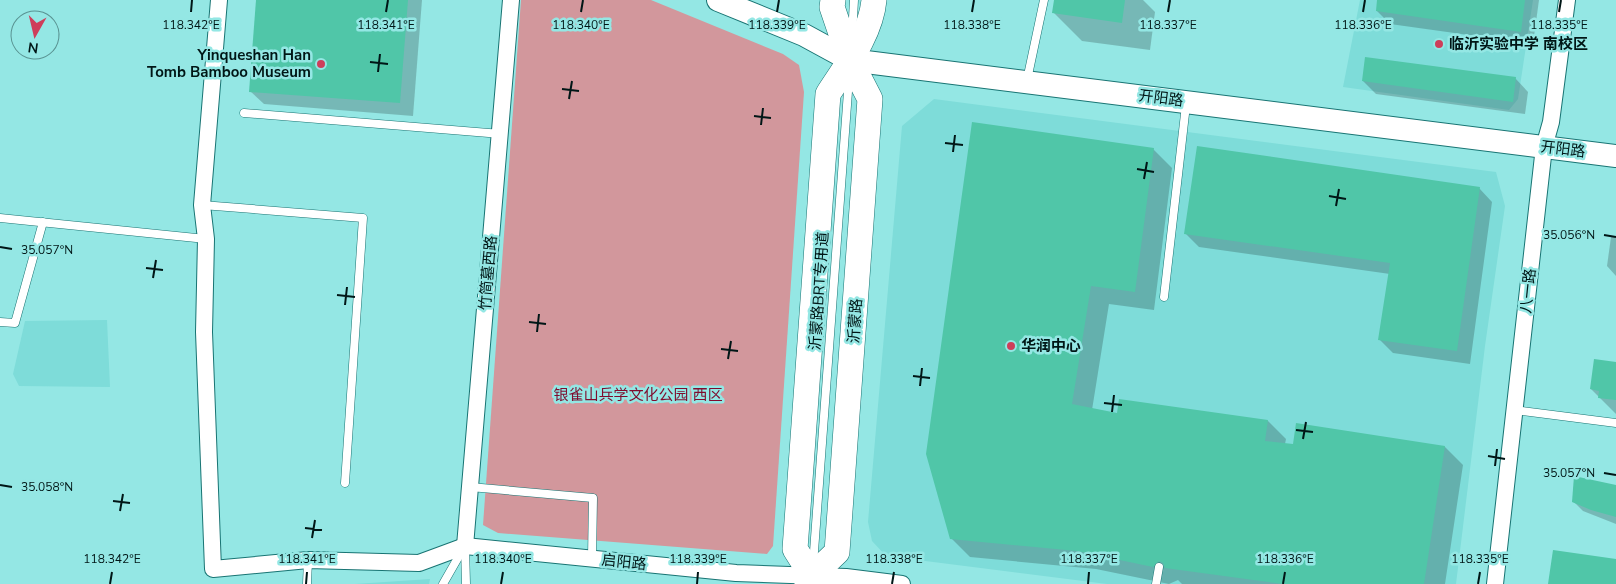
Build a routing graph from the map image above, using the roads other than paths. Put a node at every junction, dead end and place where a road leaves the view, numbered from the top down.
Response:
1 (220, 0) edge
2 (511, 0) edge
3 (718, 0) edge
4 (833, 0) edge
5 (854, 0) edge
6 (874, 0) edge
7 (1044, 0) edge
8 (1568, 0) edge
9 (850, 60) junction
10 (1027, 80) junction
11 (1186, 101) junction
12 (244, 113) dead end
13 (501, 134) junction
14 (1544, 147) junction
15 (1616, 156) edge
16 (202, 205) junction
17 (0, 218) edge
18 (43, 222) junction
19 (206, 239) junction
20 (1164, 297) dead end
21 (0, 322) edge
22 (1514, 410) junction
23 (1616, 423) edge
24 (345, 483) dead end
25 (470, 487) junction
26 (465, 546) junction
27 (592, 558) junction
28 (308, 560) junction
29 (1159, 567) dead end
30 (811, 582) edge
31 (307, 584) edge
32 (443, 584) edge
33 (466, 584) edge
34 (902, 584) edge
35 (1156, 584) edge
36 (1495, 584) edge

1 - 16 street
2 - 13 street, 竹简墓西路
3 - 9 street, 开阳路
4 - 9 main road, 沂蒙路
5 - 9 lane
6 - 9 main road
7 - 10 lane
8 - 14 street, 八一路
9 - 10 street, 开阳路
9 - 30 main road
9 - 30 main road, 沂蒙路
10 - 11 street, 开阳路
11 - 14 street, 开阳路
11 - 20 lane
12 - 13 lane
13 - 25 street, 竹简墓西路
14 - 15 street, 开阳路
14 - 22 street, 八一路
16 - 19 street
16 - 24 lane
17 - 18 lane
18 - 19 lane
18 - 21 lane
19 - 28 street
22 - 23 lane
22 - 36 street, 八一路
25 - 26 street, 竹简墓西路
25 - 27 lane
26 - 27 street, 启阳路
26 - 28 street
26 - 32 lane
26 - 33 lane
27 - 30 street, 启阳路
28 - 31 lane
29 - 35 lane
30 - 34 street, 启阳路

